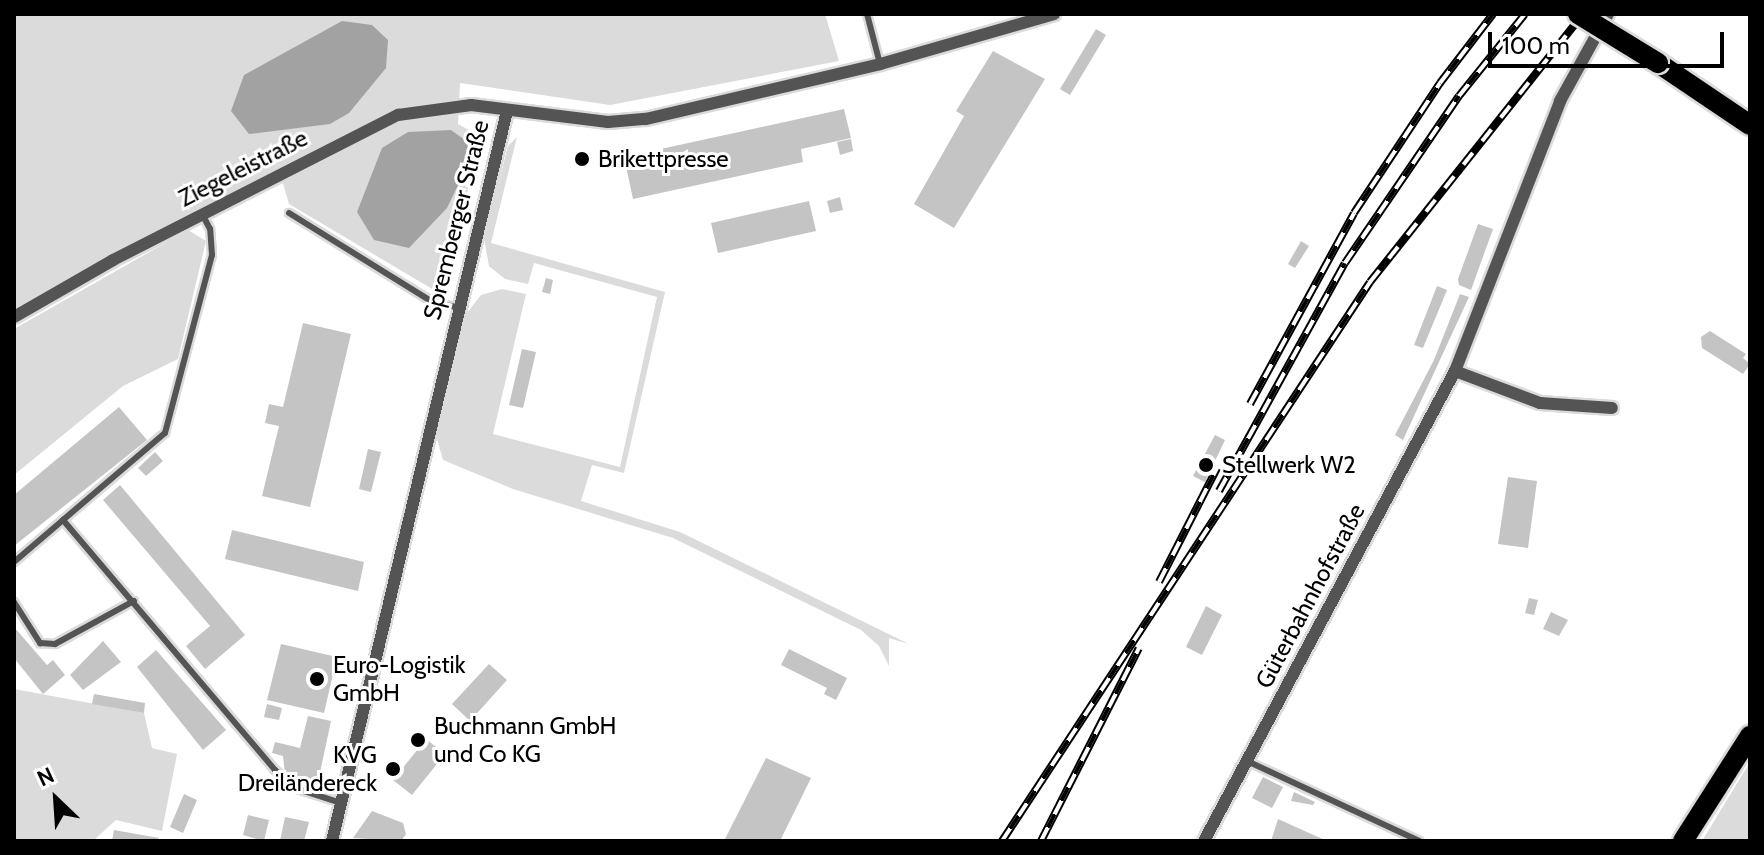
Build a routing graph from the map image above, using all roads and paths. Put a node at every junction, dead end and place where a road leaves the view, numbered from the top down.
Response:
1 (867, 14) edge
2 (1054, 14) edge
3 (1578, 14) edge
4 (1608, 14) edge
5 (880, 64) junction
6 (507, 111) junction
7 (1750, 125) edge
8 (289, 213) dead end
9 (202, 214) junction
10 (457, 307) junction
11 (14, 317) edge
12 (1455, 371) junction
13 (1612, 408) dead end
14 (63, 520) junction
15 (14, 562) edge
16 (134, 601) junction
17 (14, 602) edge
18 (1750, 736) edge
19 (1247, 761) junction
20 (341, 803) junction
21 (332, 841) edge
22 (1204, 841) edge
23 (1419, 841) edge
24 (1683, 841) edge

1 - 5 lane
2 - 5 street, Spremberger Straße
3 - 7 highway, bridge
4 - 12 street, Güterbahnhofstraße
5 - 6 street, Spremberger Straße
6 - 9 street, Ziegeleistraße
6 - 10 street, Spremberger Straße
8 - 10 lane
9 - 11 street, Ziegeleistraße
9 - 14 lane
10 - 20 street, Spremberger Straße
12 - 13 street
12 - 19 street, Güterbahnhofstraße
14 - 15 lane
14 - 16 lane
16 - 17 lane
16 - 20 lane
18 - 24 highway
19 - 22 street, Güterbahnhofstraße
19 - 23 lane
20 - 21 street, Spremberger Straße

